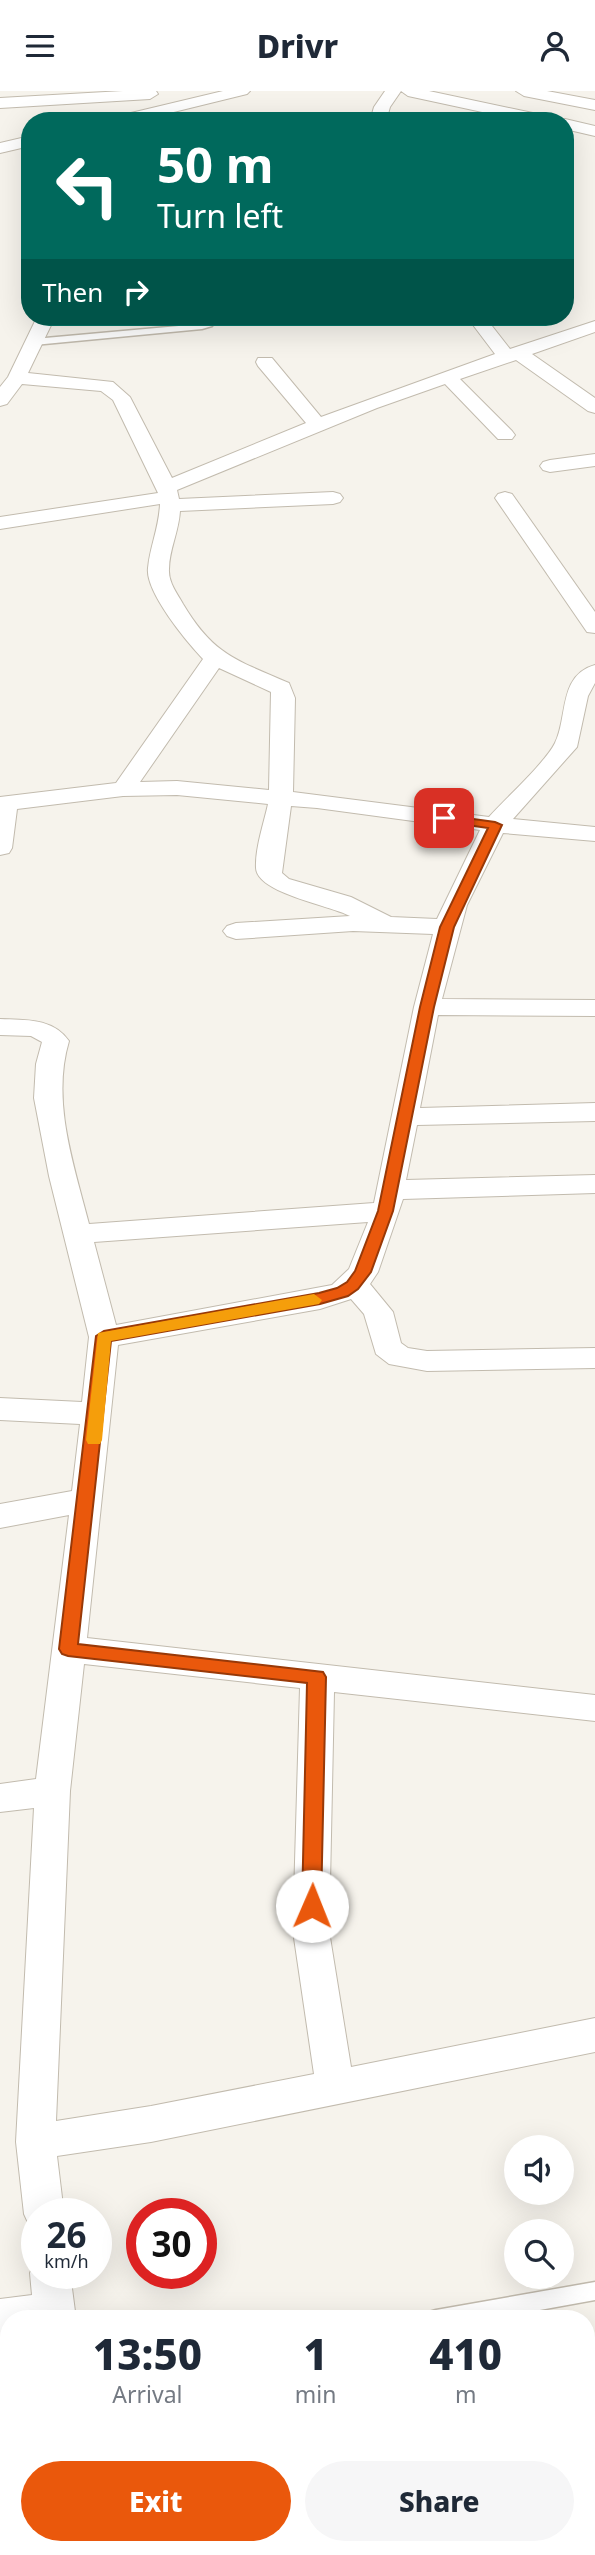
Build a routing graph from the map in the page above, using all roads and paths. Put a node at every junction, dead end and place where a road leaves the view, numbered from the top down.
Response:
1 (242, 91) edge
2 (393, 91) edge
3 (408, 91) edge
4 (524, 91) edge
5 (151, 93) edge
6 (0, 103) edge
7 (595, 105) edge
8 (487, 109) junction
9 (144, 112) edge
10 (164, 112) edge
11 (381, 112) edge
12 (481, 112) edge
13 (502, 112) edge
14 (574, 126) edge
15 (595, 131) edge
16 (21, 143) edge
17 (0, 148) edge
18 (42, 326) edge
19 (202, 326) edge
20 (485, 326) edge
21 (595, 326) edge
22 (34, 342) junction
23 (513, 355) junction
24 (265, 362) dead end
25 (447, 376) junction
26 (17, 378) junction
27 (0, 400) edge
28 (595, 407) edge
29 (318, 426) junction
30 (505, 435) dead end
31 (595, 460) edge
32 (550, 466) dead end
33 (169, 497) junction
34 (333, 498) dead end
35 (505, 498) dead end
36 (0, 523) edge
37 (595, 627) edge
38 (215, 658) junction
39 (595, 672) edge
40 (122, 789) junction
41 (281, 797) junction
42 (3, 804) edge
43 (495, 825) junction
44 (595, 834) edge
45 (0, 848) edge
46 (383, 923) junction
47 (447, 927) junction
48 (236, 931) dead end
49 (427, 1007) junction
50 (595, 1008) edge
51 (0, 1027) edge
52 (595, 1112) edge
53 (407, 1117) junction
54 (595, 1184) edge
55 (388, 1200) junction
56 (78, 1234) junction
57 (353, 1285) junction
58 (104, 1336) junction
59 (595, 1358) edge
60 (0, 1409) edge
61 (96, 1414) junction
62 (87, 1500) junction
63 (0, 1517) edge
64 (68, 1649) junction
65 (317, 1677) junction
66 (595, 1708) edge
67 (52, 1791) junction
68 (0, 1798) edge
69 (595, 2035) edge
70 (335, 2087) junction
71 (36, 2142) junction
72 (42, 2198) edge
73 (595, 2291) edge
74 (53, 2301) edge
75 (26, 2310) edge
76 (487, 2310) edge

1 - 10 street
2 - 11 street
3 - 8 street
4 - 7 street
5 - 6 street
5 - 9 street
8 - 12 street
8 - 13 street
14 - 15 street
16 - 17 street
18 - 22 street
19 - 22 lane
20 - 23 street
21 - 23 street
22 - 26 street
23 - 25 street
23 - 28 street
24 - 29 street
25 - 29 street
25 - 30 street
26 - 27 street
26 - 33 street
29 - 33 street
31 - 32 street
33 - 34 street
33 - 36 street
33 - 38 street
35 - 37 street
38 - 40 street
38 - 41 street
39 - 43 street
40 - 41 street
40 - 42 street
41 - 43 street
41 - 46 street
42 - 45 street
43 - 44 street
43 - 47 street
46 - 47 street
46 - 48 street
47 - 49 street
49 - 50 street
49 - 53 street
51 - 56 street
52 - 53 street
53 - 55 street
54 - 55 street
55 - 56 street
55 - 57 street
56 - 58 street
57 - 58 street
57 - 59 street
58 - 61 street
60 - 61 street
61 - 62 street
62 - 63 street
62 - 64 street
64 - 65 street
64 - 67 street
65 - 66 street
65 - 70 street
67 - 68 street
67 - 71 street
69 - 70 street
70 - 71 street
71 - 72 street
73 - 76 lane
74 - 75 street

